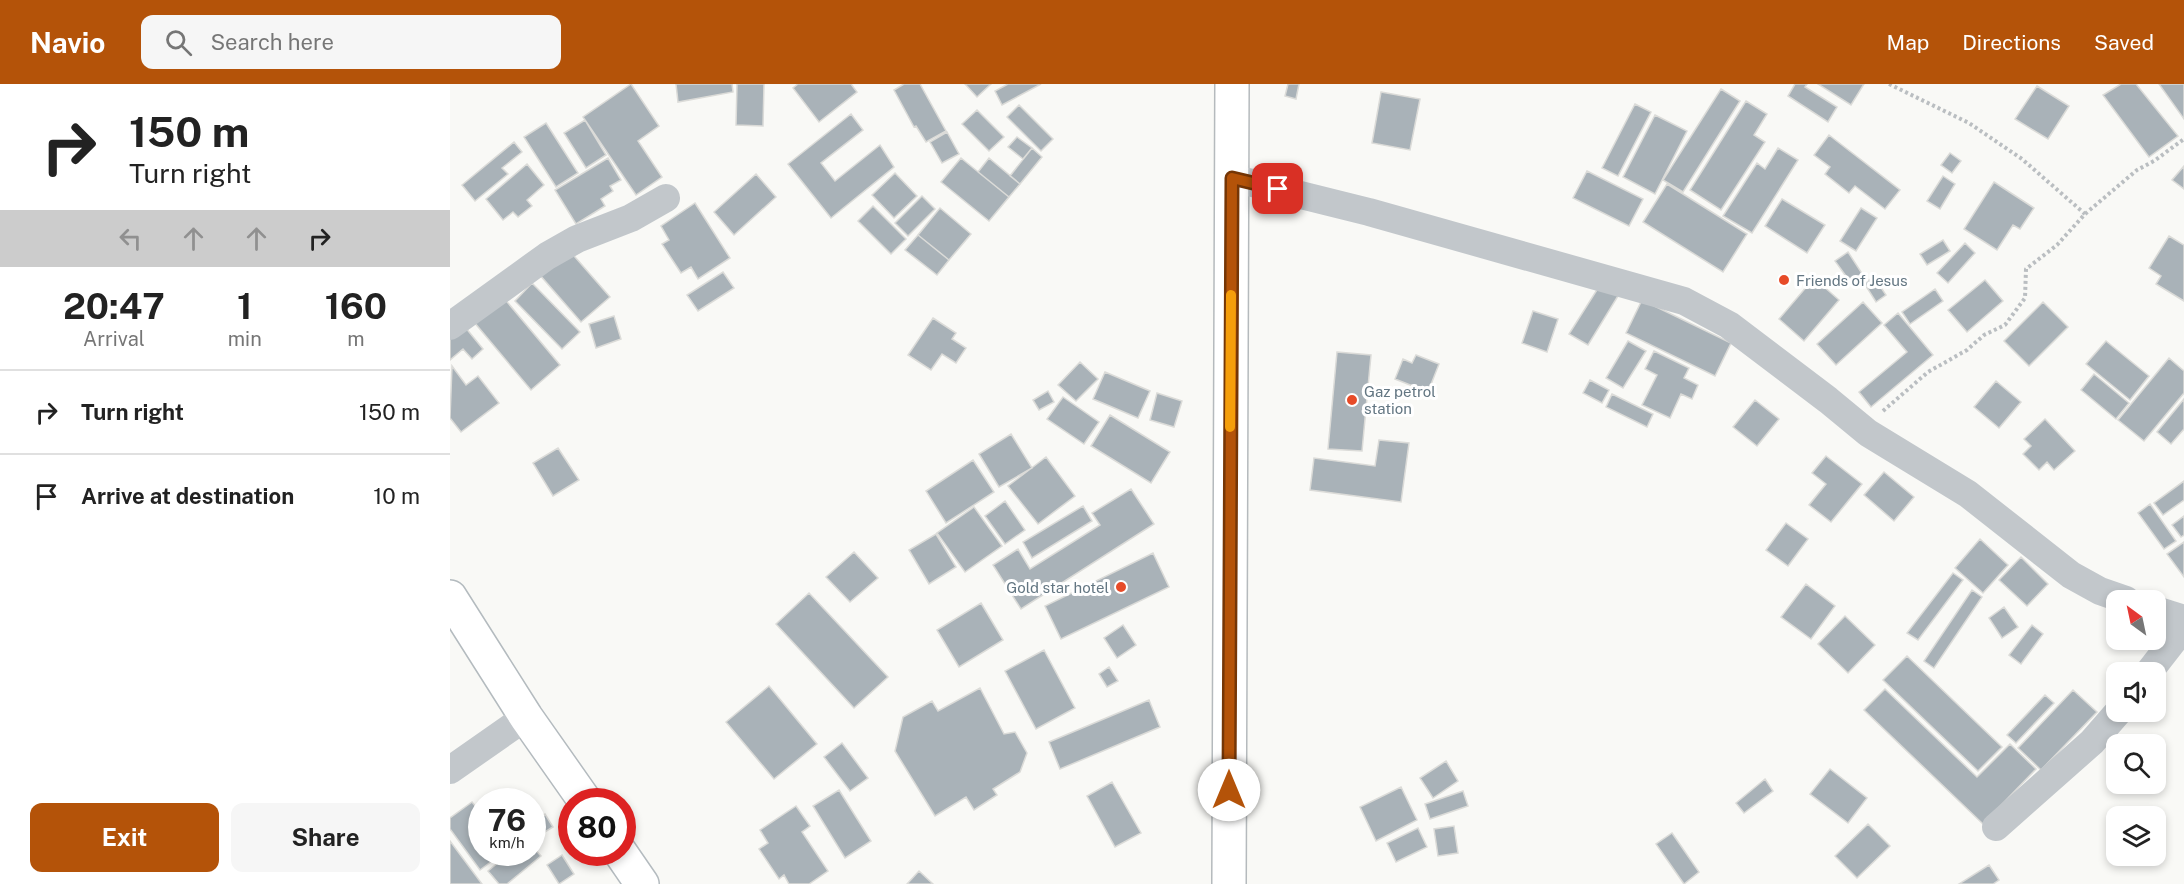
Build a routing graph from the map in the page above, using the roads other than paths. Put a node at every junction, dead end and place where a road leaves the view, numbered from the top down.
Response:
1 (1232, 84) edge
2 (1232, 178) junction
3 (666, 198) dead end
4 (450, 326) edge
5 (2106, 593) edge
6 (450, 597) edge
7 (2166, 613) edge
8 (2184, 619) edge
9 (2184, 627) edge
10 (2157, 662) edge
11 (526, 717) junction
12 (2110, 722) edge
13 (450, 770) edge
14 (576, 788) edge
15 (1996, 827) dead end
16 (630, 866) edge
17 (642, 884) edge
18 (1229, 884) edge

1 - 2 main road
2 - 5 street
2 - 18 main road
3 - 4 street
6 - 11 main road
7 - 8 street
9 - 10 street
11 - 13 street
11 - 14 main road
12 - 15 street
16 - 17 main road

